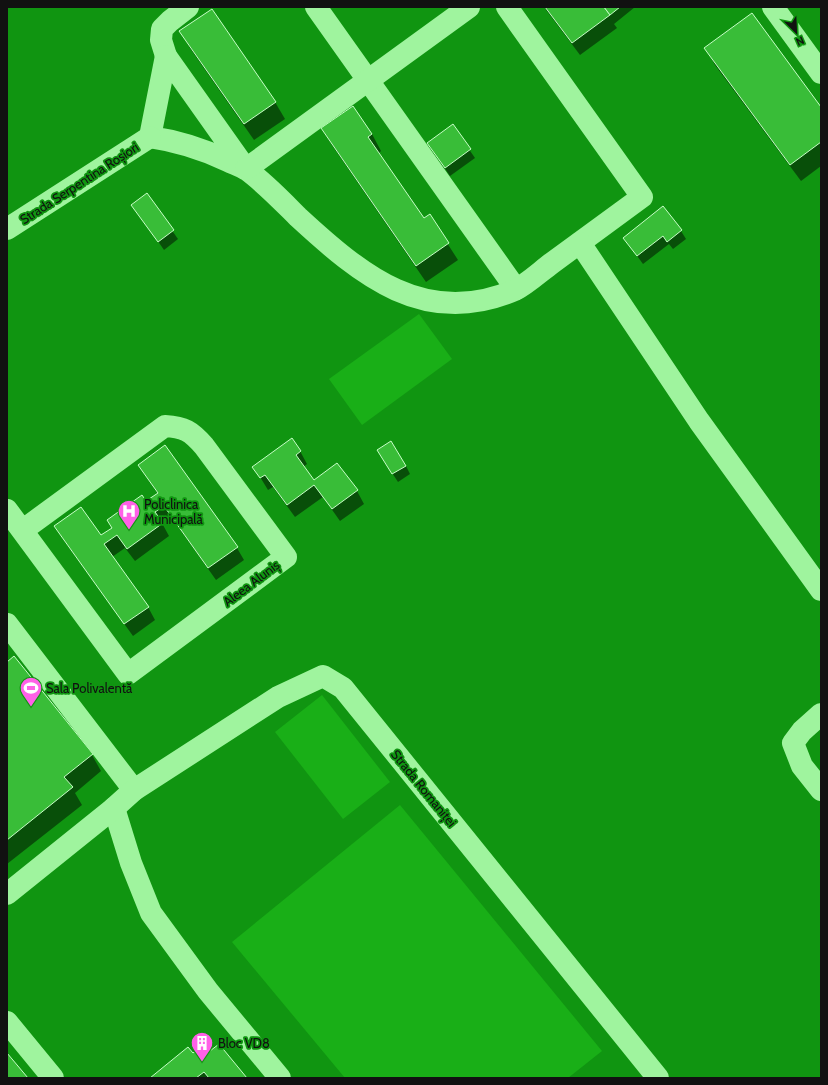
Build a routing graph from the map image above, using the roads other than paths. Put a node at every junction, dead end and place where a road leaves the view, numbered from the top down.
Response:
1 (188, 7) edge
2 (316, 7) edge
3 (469, 7) edge
4 (507, 7) edge
5 (772, 7) edge
6 (166, 56) junction
7 (821, 72) edge
8 (368, 80) junction
9 (150, 137) junction
10 (246, 169) junction
11 (7, 229) edge
12 (580, 243) junction
13 (516, 289) junction
14 (7, 510) edge
15 (23, 530) junction
16 (821, 590) edge
17 (7, 624) edge
18 (821, 714) edge
19 (134, 790) junction
20 (821, 790) edge
21 (114, 808) junction
22 (7, 894) edge
23 (7, 1022) edge
24 (53, 1078) edge
25 (280, 1078) edge
26 (658, 1078) edge

1 - 6 street
2 - 8 street
3 - 8 street
4 - 12 street
5 - 7 street
6 - 9 street
6 - 10 street
8 - 10 street
8 - 13 street
9 - 10 street
9 - 11 street, Strada Serpentina Roșiori
10 - 13 street
12 - 13 street
12 - 16 street
14 - 15 street, Aleea Aluniș
15 - 15 street, Aleea Aluniș
17 - 19 street
18 - 20 street
19 - 21 street
19 - 26 street, Strada Romaniței
21 - 22 street
21 - 25 street
23 - 24 street

